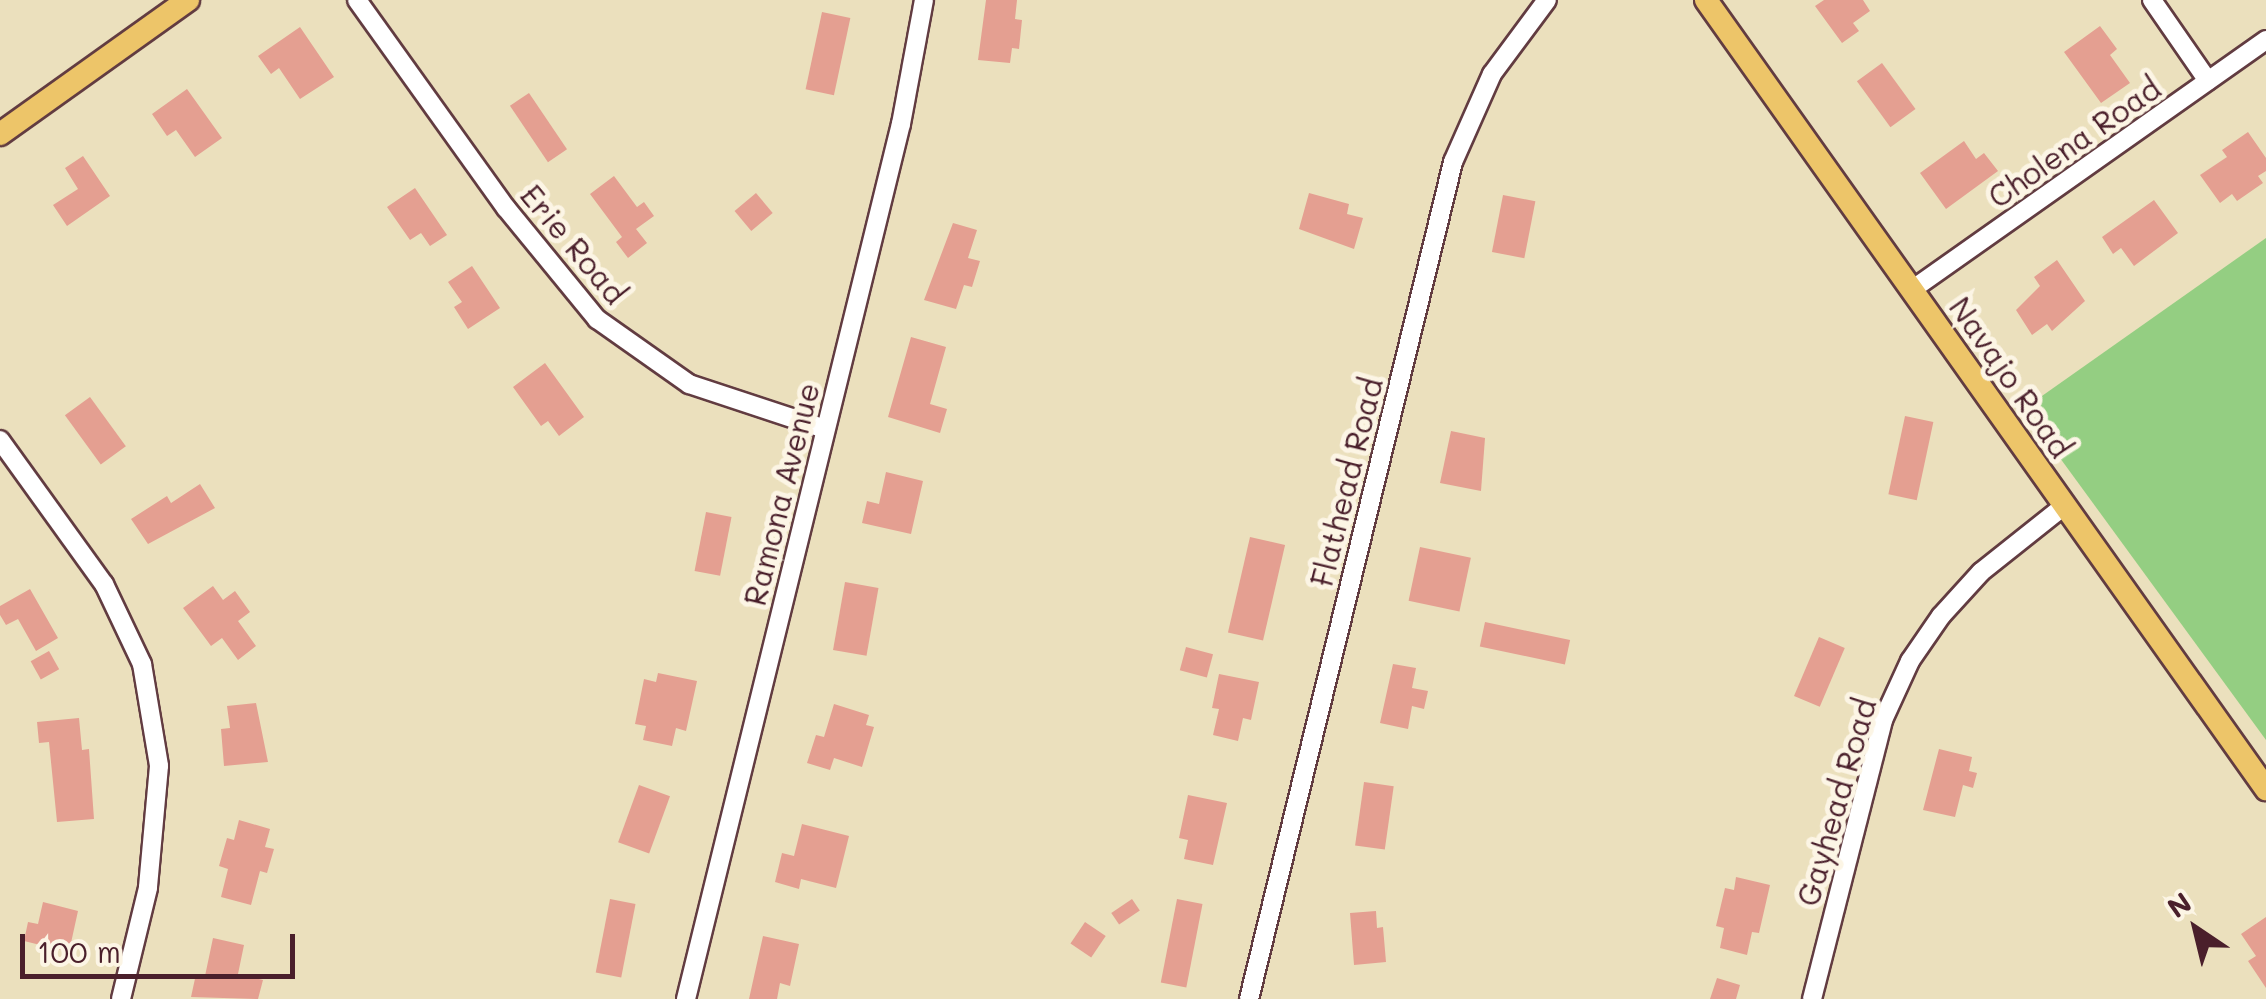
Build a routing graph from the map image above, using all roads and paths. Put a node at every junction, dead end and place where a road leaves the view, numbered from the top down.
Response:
1 (188, 0) edge
2 (357, 0) edge
3 (924, 0) edge
4 (1547, 0) edge
5 (1706, 0) edge
6 (2152, 0) edge
7 (2266, 40) edge
8 (2208, 81) junction
9 (0, 134) edge
10 (1914, 289) junction
11 (825, 428) junction
12 (0, 440) edge
13 (2064, 506) junction
14 (2266, 789) edge
15 (121, 999) edge
16 (686, 999) edge
17 (1250, 999) edge
18 (1812, 999) edge

1 - 9 main road
2 - 11 street, Erie Road
3 - 11 street, Ramona Avenue
4 - 17 street, Flathead Road
5 - 10 main road, Navajo Road
6 - 8 street
7 - 8 street, Cholena Road
8 - 10 street, Cholena Road
10 - 13 main road, Navajo Road
11 - 16 street, Ramona Avenue
12 - 15 street
13 - 14 main road, Navajo Road
13 - 18 street, Gayhead Road

